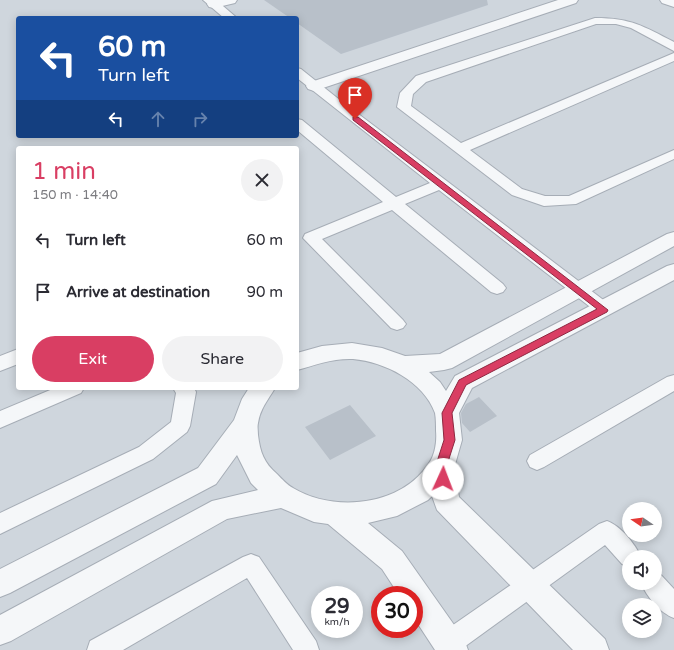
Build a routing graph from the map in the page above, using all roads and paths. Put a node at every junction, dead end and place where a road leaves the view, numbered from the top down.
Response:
1 (230, 0) edge
2 (571, 0) edge
3 (667, 0) edge
4 (211, 2) edge
5 (674, 3) edge
6 (228, 16) edge
7 (674, 47) edge
8 (674, 57) edge
9 (299, 74) edge
10 (314, 86) junction
11 (299, 125) edge
12 (459, 148) junction
13 (674, 154) edge
14 (441, 184) junction
15 (394, 204) junction
16 (674, 238) edge
17 (674, 271) edge
18 (497, 288) dead end
19 (578, 290) junction
20 (604, 310) junction
21 (397, 324) dead end
22 (16, 357) edge
23 (299, 361) edge
24 (0, 364) edge
25 (402, 365) junction
26 (674, 382) edge
27 (69, 390) edge
28 (184, 390) edge
29 (261, 390) edge
30 (447, 413) junction
31 (0, 420) edge
32 (245, 424) junction
33 (537, 461) dead end
34 (441, 468) junction
35 (283, 496) junction
36 (335, 513) junction
37 (0, 524) edge
38 (624, 550) edge
39 (0, 584) edge
40 (529, 586) junction
41 (659, 590) edge
42 (674, 607) edge
43 (0, 631) edge
44 (451, 647) edge
45 (304, 649) edge
46 (99, 650) edge
47 (594, 650) edge

1 - 4 street
2 - 10 street
3 - 5 street
4 - 6 lane
7 - 12 lane
8 - 12 lane
9 - 10 lane
10 - 14 lane
11 - 15 lane
12 - 13 lane
14 - 15 lane
14 - 19 lane
15 - 18 lane
15 - 21 lane
16 - 19 street
17 - 20 street
19 - 20 lane
19 - 25 street
20 - 30 street
22 - 24 lane
23 - 25 street
25 - 30 street
26 - 33 lane
27 - 31 lane
28 - 37 lane
29 - 32 street
30 - 34 street
32 - 35 street
32 - 39 street
34 - 36 street
34 - 40 street
35 - 36 street
35 - 43 street
36 - 44 street
38 - 40 lane
40 - 44 lane
40 - 47 street
41 - 42 lane
45 - 46 lane

